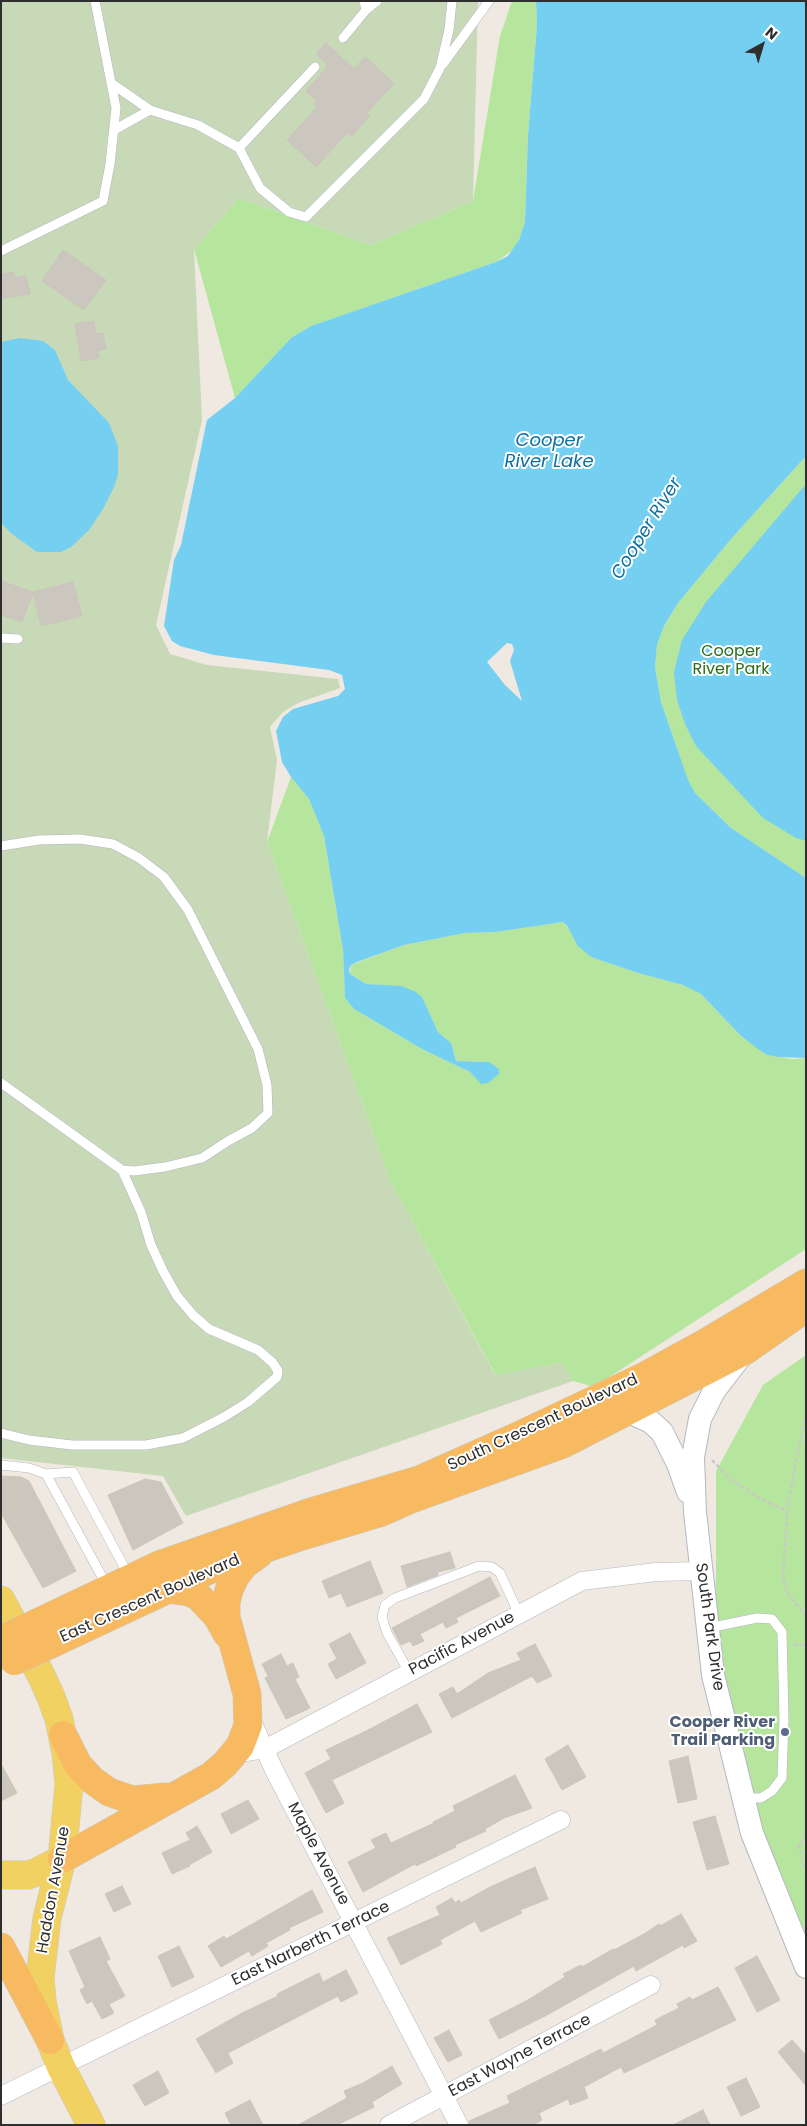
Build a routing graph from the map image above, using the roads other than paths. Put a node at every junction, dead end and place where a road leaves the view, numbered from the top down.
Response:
1 (95, 1) edge
2 (377, 1) edge
3 (452, 1) edge
4 (489, 1) edge
5 (365, 6) edge
6 (343, 38) dead end
7 (315, 67) dead end
8 (440, 68) junction
9 (112, 83) junction
10 (150, 110) junction
11 (114, 130) junction
12 (239, 148) junction
13 (1, 251) edge
14 (1, 638) edge
15 (18, 639) dead end
16 (1, 846) edge
17 (1, 1083) edge
18 (122, 1170) junction
19 (806, 1283) edge
20 (806, 1308) edge
21 (746, 1350) junction
22 (627, 1411) junction
23 (1, 1433) edge
24 (1, 1465) edge
25 (46, 1474) junction
26 (695, 1512) junction
27 (302, 1536) joint
28 (265, 1539) junction
29 (701, 1571) junction
30 (119, 1584) junction
31 (167, 1589) junction
32 (1, 1600) edge
33 (519, 1614) junction
34 (708, 1628) junction
35 (45, 1633) junction
36 (234, 1645) junction
37 (6, 1656) edge
38 (409, 1672) junction
39 (249, 1714) junction
40 (62, 1735) junction
41 (264, 1749) junction
42 (233, 1754) junction
43 (174, 1795) junction
44 (743, 1798) junction
45 (561, 1820) dead end
46 (62, 1859) junction
47 (1, 1875) edge
48 (354, 1923) junction
49 (1, 1947) edge
50 (806, 1967) edge
51 (651, 1985) dead end
52 (50, 2040) junction
53 (61, 2067) junction
54 (1, 2096) edge
55 (444, 2096) junction
56 (91, 2125) edge
57 (389, 2125) edge
58 (459, 2125) edge

1 - 9 lane
2 - 5 lane
3 - 8 lane
4 - 8 lane
5 - 6 lane
7 - 12 lane
8 - 12 lane
9 - 10 lane
9 - 11 lane
10 - 11 lane
10 - 12 lane
11 - 13 lane
14 - 15 lane
16 - 18 lane
17 - 18 lane
18 - 23 lane
19 - 28 highway, South Crescent Boulevard
20 - 21 highway, South Crescent Boulevard
21 - 22 highway, South Crescent Boulevard
21 - 26 street, South Park Drive
22 - 26 street, South Park Drive
22 - 27 highway, South Crescent Boulevard
24 - 25 lane
25 - 30 lane
25 - 30 lane
26 - 29 street, South Park Drive
27 - 28 highway, East Crescent Boulevard
28 - 30 highway, East Crescent Boulevard
28 - 31 highway, East Crescent Boulevard
28 - 36 highway
29 - 33 street, Pacific Avenue
29 - 34 street, South Park Drive
30 - 35 highway, East Crescent Boulevard
31 - 35 highway, East Crescent Boulevard
31 - 36 highway
32 - 40 main road, Haddon Avenue
33 - 38 street, Pacific Avenue
33 - 38 lane
34 - 44 street, South Park Drive
34 - 44 lane
35 - 37 highway, East Crescent Boulevard, bridge
36 - 39 highway
38 - 41 street, Pacific Avenue
39 - 41 street, Maple Avenue
39 - 42 highway
40 - 43 highway
40 - 46 main road, Haddon Avenue
41 - 42 street, Pacific Avenue
41 - 48 street, Maple Avenue
42 - 43 highway
43 - 46 highway
44 - 50 street, South Park Drive
45 - 48 street, East Narberth Terrace
46 - 47 main road
46 - 52 main road, Haddon Avenue
48 - 53 street, East Narberth Terrace
48 - 55 street, Maple Avenue
49 - 52 highway
51 - 55 street, East Wayne Terrace
52 - 53 main road, Haddon Avenue
53 - 54 street, East Narberth Terrace
53 - 56 main road, Haddon Avenue
55 - 57 street, East Wayne Terrace
55 - 58 street, Maple Avenue

